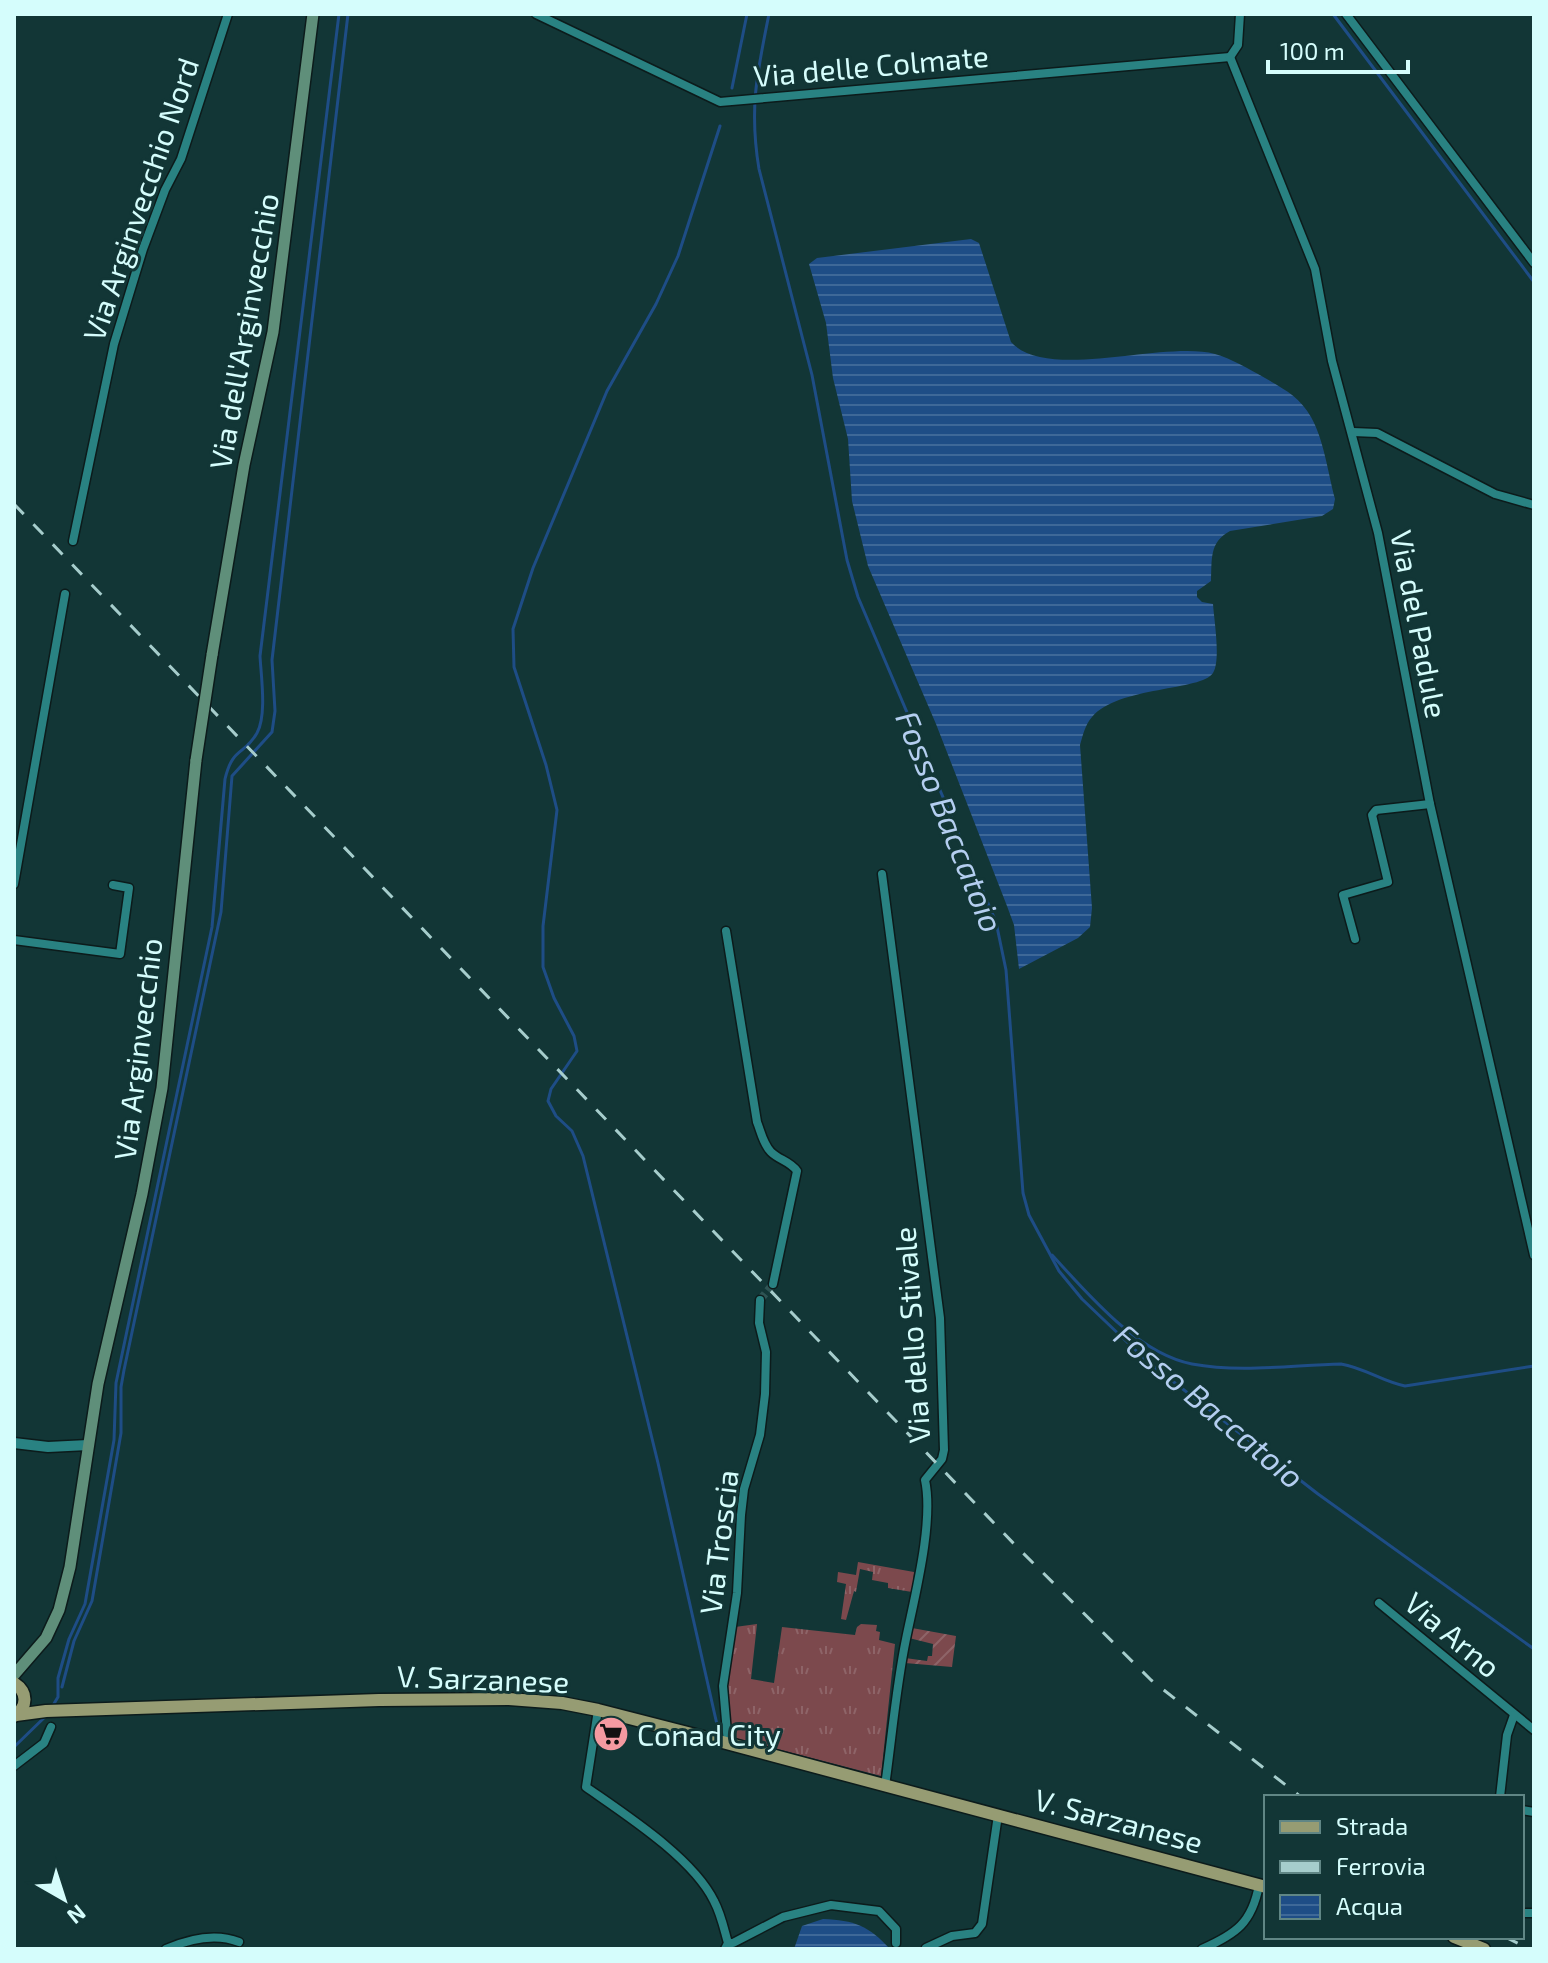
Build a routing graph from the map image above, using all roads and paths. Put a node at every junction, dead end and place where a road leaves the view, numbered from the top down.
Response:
1 (228, 14) edge
2 (313, 14) edge
3 (536, 14) edge
4 (1240, 14) edge
5 (1346, 14) edge
6 (1230, 57) junction
7 (1534, 263) edge
8 (1353, 432) junction
9 (1534, 505) edge
10 (73, 541) dead end
11 (65, 594) dead end
12 (212, 655) joint
13 (1430, 804) junction
14 (882, 874) dead end
15 (14, 884) edge
16 (113, 885) dead end
17 (726, 931) dead end
18 (1355, 939) dead end
19 (14, 940) edge
20 (1534, 1255) edge
21 (773, 1284) tunnel mouth
22 (760, 1300) tunnel mouth
23 (14, 1443) edge
24 (88, 1445) junction
25 (1379, 1603) dead end
26 (18, 1685) edge
27 (598, 1710) junction
28 (53, 1711) junction
29 (15, 1715) edge
30 (1514, 1715) junction
31 (51, 1727) dead end
32 (1534, 1730) edge
33 (728, 1744) junction
34 (14, 1766) edge
35 (885, 1786) junction
36 (1500, 1795) edge
37 (998, 1815) junction
38 (1263, 1886) edge
39 (1459, 1939) edge
40 (239, 1942) dead end
41 (896, 1943) dead end
42 (727, 1946) edge
43 (172, 1948) edge
44 (926, 1948) edge
45 (1202, 1949) edge
46 (1484, 1949) edge

1 - 10 street, Via Arginvecchio Nord
2 - 12 main road, Via dell'Arginvecchio
3 - 6 street, Via delle Colmate
4 - 6 street
5 - 7 street
6 - 8 street, Via del Padule
8 - 9 street
8 - 13 street, Via del Padule
11 - 15 street
12 - 24 main road, Via Arginvecchio, bridge
13 - 18 street
13 - 20 street, Via del Padule
14 - 35 street, Via dello Stivale
16 - 19 street
17 - 21 street
22 - 33 street, Via Troscia
23 - 24 street
24 - 26 main road, Via Arginvecchio
25 - 30 street, Via Arno
26 - 28 main road
26 - 29 main road
27 - 28 main road, V. Sarzanese
27 - 33 main road, V. Sarzanese
27 - 42 street
28 - 29 main road, V. Sarzanese
30 - 32 street, Via Arno
30 - 36 street
31 - 34 street
33 - 35 main road, V. Sarzanese
35 - 37 main road, V. Sarzanese
37 - 38 main road, V. Sarzanese
37 - 44 street
38 - 45 street
39 - 46 main road
40 - 43 street
41 - 42 street

